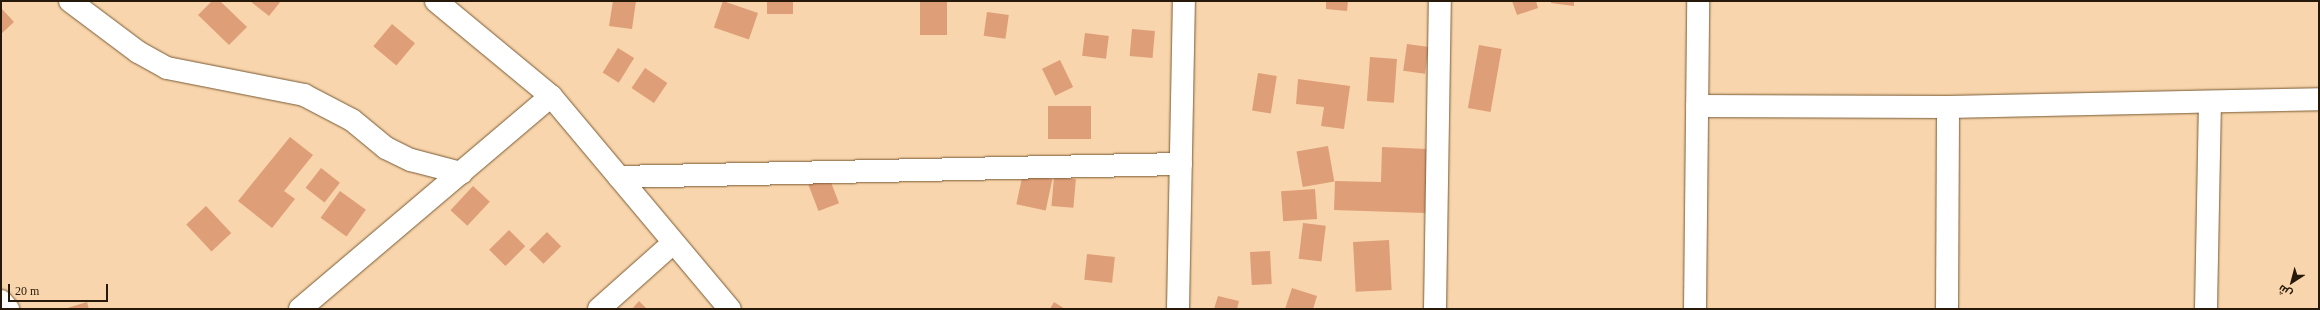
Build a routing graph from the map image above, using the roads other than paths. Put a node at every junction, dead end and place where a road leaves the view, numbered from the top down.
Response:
1 (70, 1) edge
2 (436, 1) edge
3 (1184, 1) edge
4 (1440, 1) edge
5 (1698, 1) edge
6 (550, 96) junction
7 (2319, 99) edge
8 (2210, 102) junction
9 (1697, 106) junction
10 (1948, 107) junction
11 (1181, 164) junction
12 (461, 173) junction
13 (619, 177) junction
14 (673, 243) junction
15 (1, 301) edge
16 (8, 309) edge
17 (300, 309) edge
18 (599, 309) edge
19 (730, 309) edge
20 (1178, 309) edge
21 (1435, 309) edge
22 (1695, 309) edge
23 (1947, 309) edge
24 (2206, 309) edge

1 - 12 street
2 - 6 street
3 - 11 street
4 - 21 street
5 - 9 street
6 - 12 street
6 - 13 street
7 - 8 street
8 - 10 street
8 - 24 street
9 - 10 street
9 - 22 street
10 - 23 street
11 - 13 street
11 - 20 street
12 - 17 street
13 - 14 street
14 - 18 street
14 - 19 street
15 - 16 street

